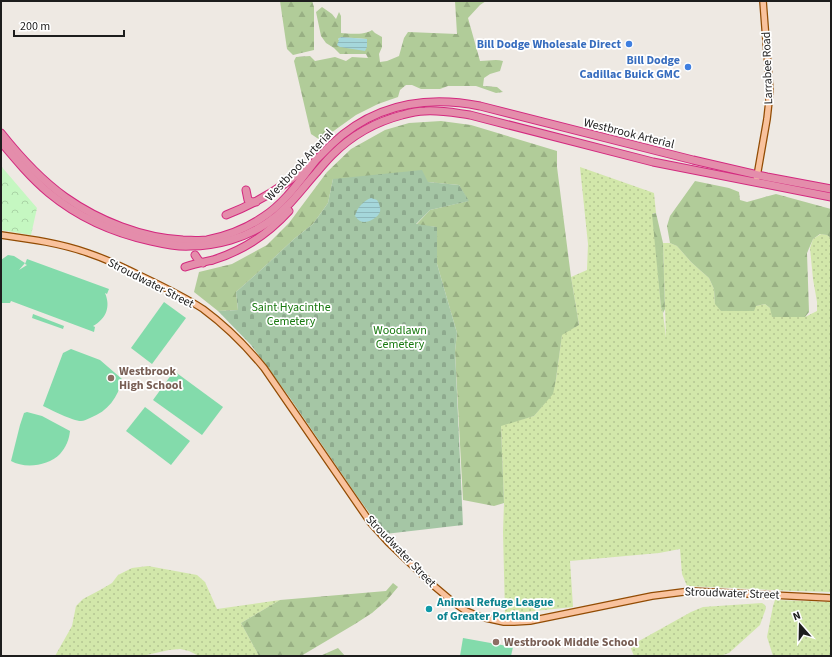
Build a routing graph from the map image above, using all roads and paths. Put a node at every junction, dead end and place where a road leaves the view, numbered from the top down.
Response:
1 (764, 1) edge
2 (1, 133) edge
3 (1, 142) edge
4 (317, 159) junction
5 (756, 178) junction
6 (303, 189) junction
7 (831, 189) edge
8 (246, 190) dead end
9 (831, 197) edge
10 (256, 202) junction
11 (226, 215) dead end
12 (1, 235) edge
13 (195, 255) dead end
14 (202, 263) junction
15 (186, 267) dead end
16 (831, 598) edge

1 - 5 main road, Larrabee Road
2 - 4 highway, Westbrook Arterial
3 - 6 highway, Westbrook Arterial
4 - 5 highway, Westbrook Arterial
4 - 10 highway
5 - 6 highway, Westbrook Arterial
5 - 7 highway, Westbrook Arterial
5 - 9 highway, Westbrook Arterial
6 - 14 highway
8 - 10 highway
10 - 11 highway
12 - 16 main road, Stroudwater Street
13 - 14 highway
14 - 15 highway

